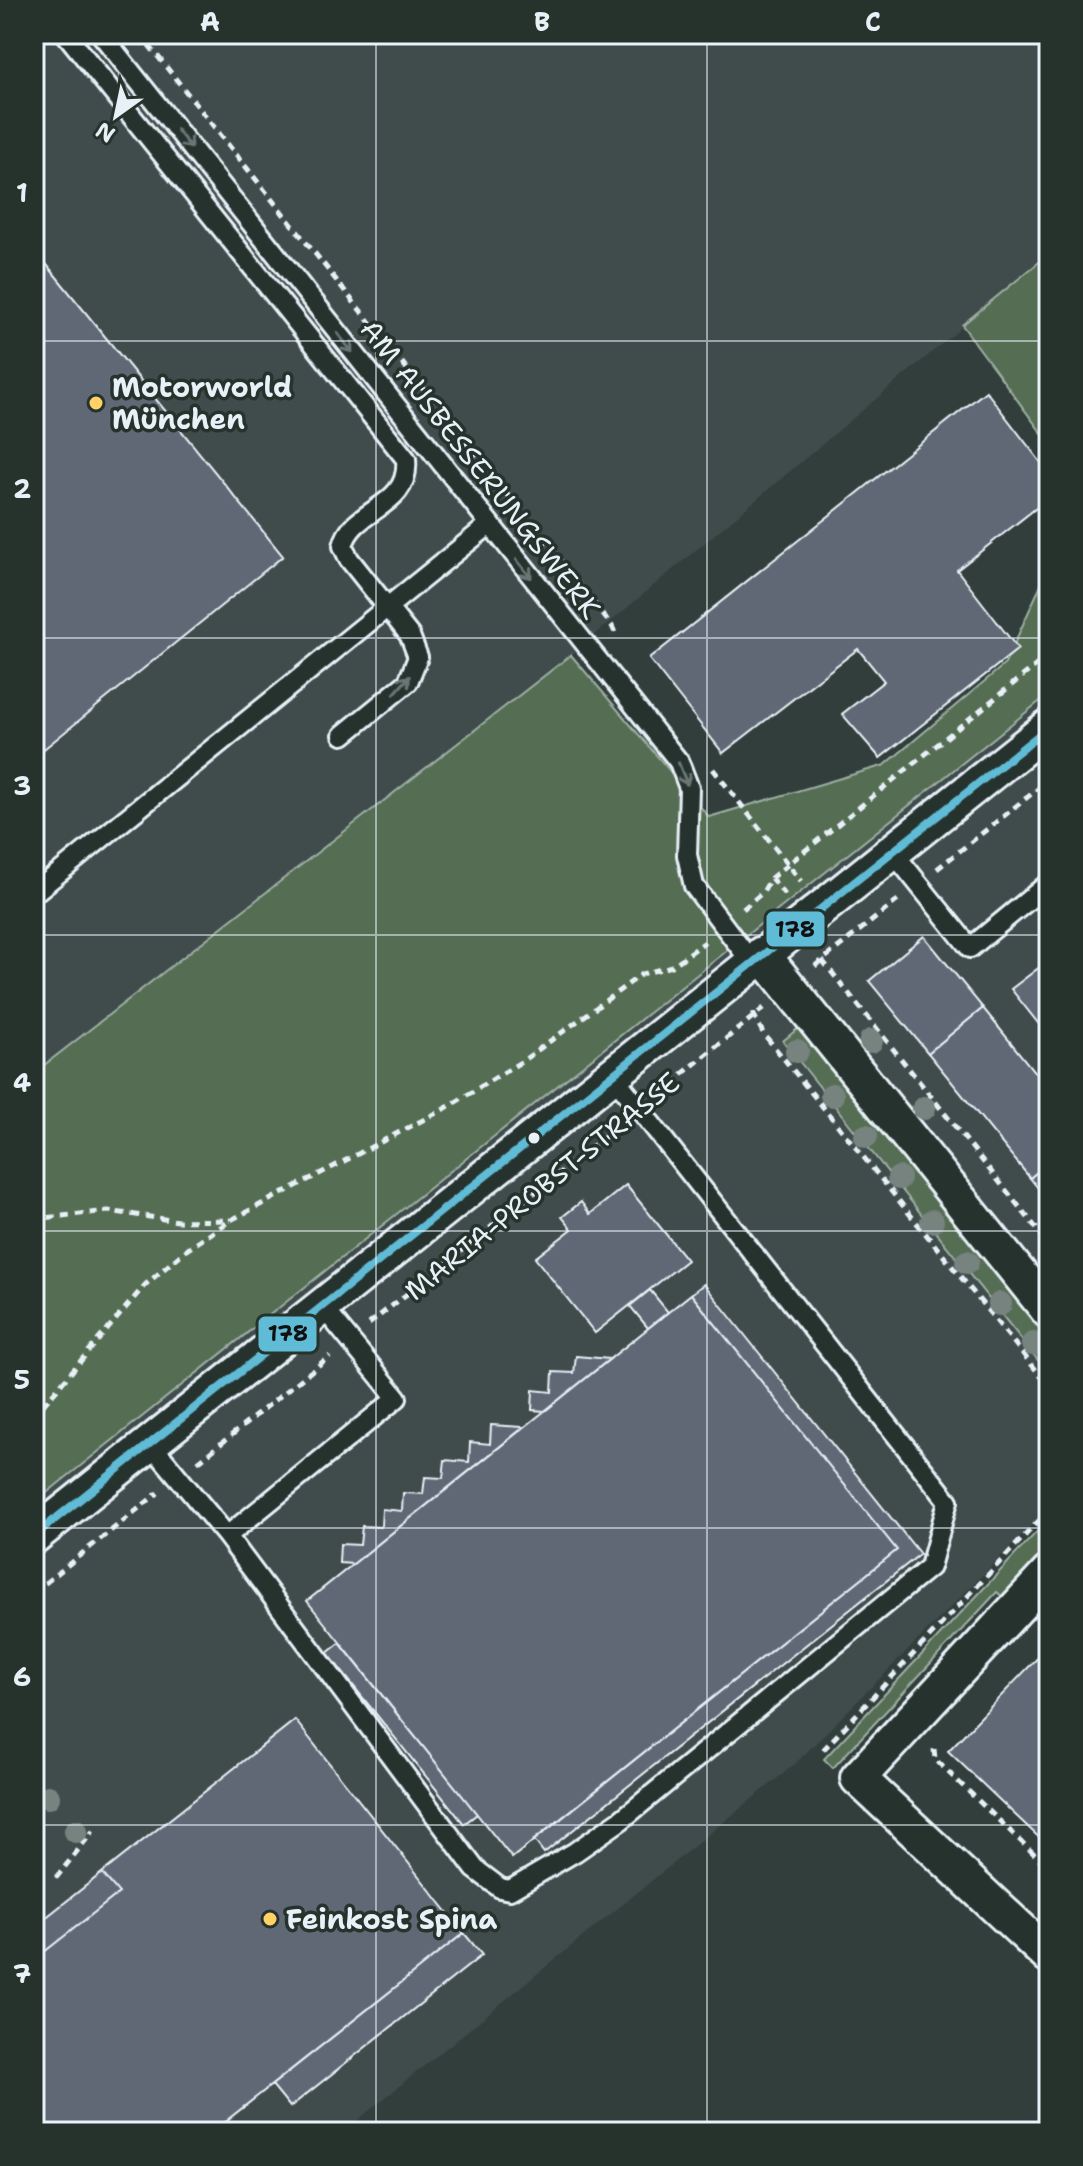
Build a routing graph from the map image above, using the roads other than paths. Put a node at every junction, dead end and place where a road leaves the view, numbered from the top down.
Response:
1 (66, 34) edge
2 (101, 34) edge
3 (489, 525) junction
4 (388, 607) junction
5 (1049, 727) edge
6 (343, 735) dead end
7 (892, 851) junction
8 (1049, 883) edge
9 (34, 893) edge
10 (757, 959) junction
11 (612, 1074) junction
12 (322, 1306) junction
13 (1049, 1311) edge
14 (150, 1443) junction
15 (34, 1536) edge
16 (227, 1536) junction
17 (1049, 1573) edge
18 (1049, 1956) edge

1 - 4 lane
2 -> 3 lane, AM AUSBESSERUNGSWERK
3 - 4 lane
3 -> 10 lane, AM AUSBESSERUNGSWERK
6 -> 4 lane
4 - 9 lane
5 - 7 street, MARIA-PROBST-STRASSE
7 - 8 lane
7 - 10 street, MARIA-PROBST-STRASSE
10 - 11 street, MARIA-PROBST-STRASSE
10 - 13 street
11 - 12 street, MARIA-PROBST-STRASSE
11 - 16 lane
12 - 14 street, MARIA-PROBST-STRASSE
12 - 16 lane
14 - 15 street, MARIA-PROBST-STRASSE
14 - 16 lane
17 - 18 street

